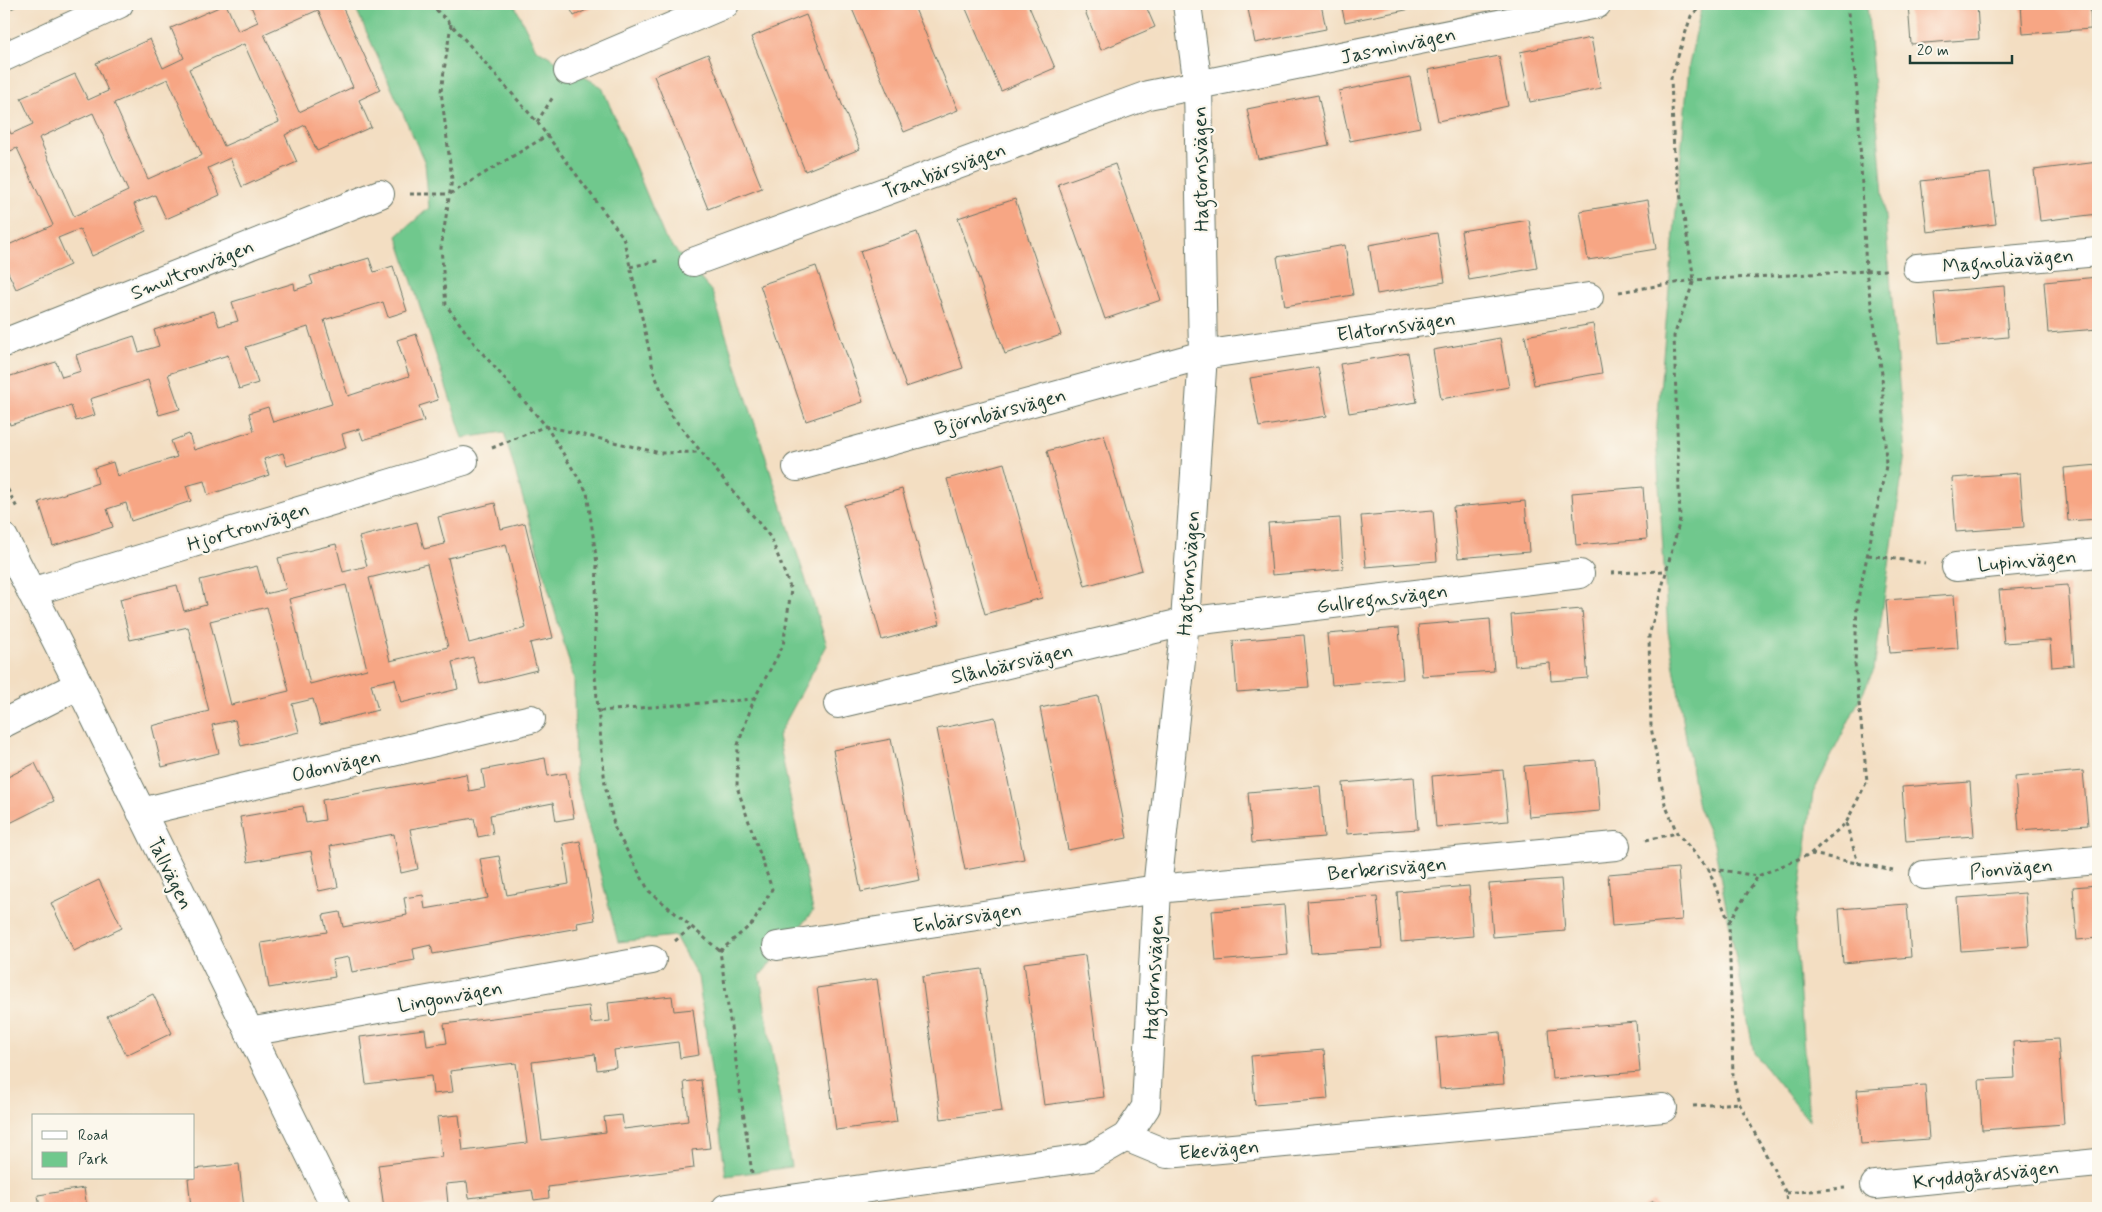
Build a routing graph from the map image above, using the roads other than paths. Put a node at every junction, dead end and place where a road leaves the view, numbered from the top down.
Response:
1 (120, 4) edge
2 (725, 4) edge
3 (1187, 4) edge
4 (1597, 4) edge
5 (4, 57) edge
6 (568, 71) dead end
7 (1198, 86) junction
8 (380, 194) road end
9 (2098, 252) edge
10 (693, 262) dead end
11 (1917, 268) road end
12 (1589, 297) road end
13 (4, 343) edge
14 (1203, 355) junction
15 (464, 461) road end
16 (797, 467) dead end
17 (4, 538) edge
18 (2098, 554) edge
19 (1956, 567) road end
20 (1580, 574) road end
21 (31, 592) junction
22 (1185, 622) junction
23 (79, 685) junction
24 (838, 704) dead end
25 (531, 719) dead end
26 (4, 723) edge
27 (141, 812) junction
28 (1616, 846) dead end
29 (2098, 860) edge
30 (1924, 876) road end
31 (1157, 889) junction
32 (778, 946) dead end
33 (652, 960) dead end
34 (249, 1032) junction
35 (1664, 1108) road end
36 (1126, 1137) junction
37 (2098, 1163) edge
38 (1875, 1185) road end
39 (336, 1208) edge
40 (726, 1208) edge

1 - 5 street
2 - 6 street
3 - 7 street, Hagtornsvägen
4 - 7 street, Jasminvägen
7 - 10 street, Tranbärsvägen
7 - 14 street, Hagtornsvägen
8 - 13 street, Smultronvägen
9 - 11 street, Magnoliavägen
12 - 14 street, Eldtornsvägen
14 - 16 street, Björnbärsvägen
14 - 22 street, Hagtornsvägen
15 - 21 street, Hjortronvägen
17 - 21 street, Tallvägen
18 - 19 street, Lupinvägen
20 - 22 street, Gullregnsvägen
21 - 23 street, Tallvägen
22 - 24 street, Slånbärsvägen
22 - 31 street, Hagtornsvägen
23 - 26 street
23 - 27 street, Tallvägen
25 - 27 street, Odonvägen
27 - 34 street, Tallvägen
28 - 31 street, Berberisvägen
29 - 30 street, Pionvägen
31 - 32 street, Enbärsvägen
31 - 36 street, Hagtornsvägen
33 - 34 street, Lingonvägen
34 - 39 street, Tallvägen
35 - 36 street, Ekevägen
36 - 40 street
37 - 38 street, Kryddgårdsvägen

